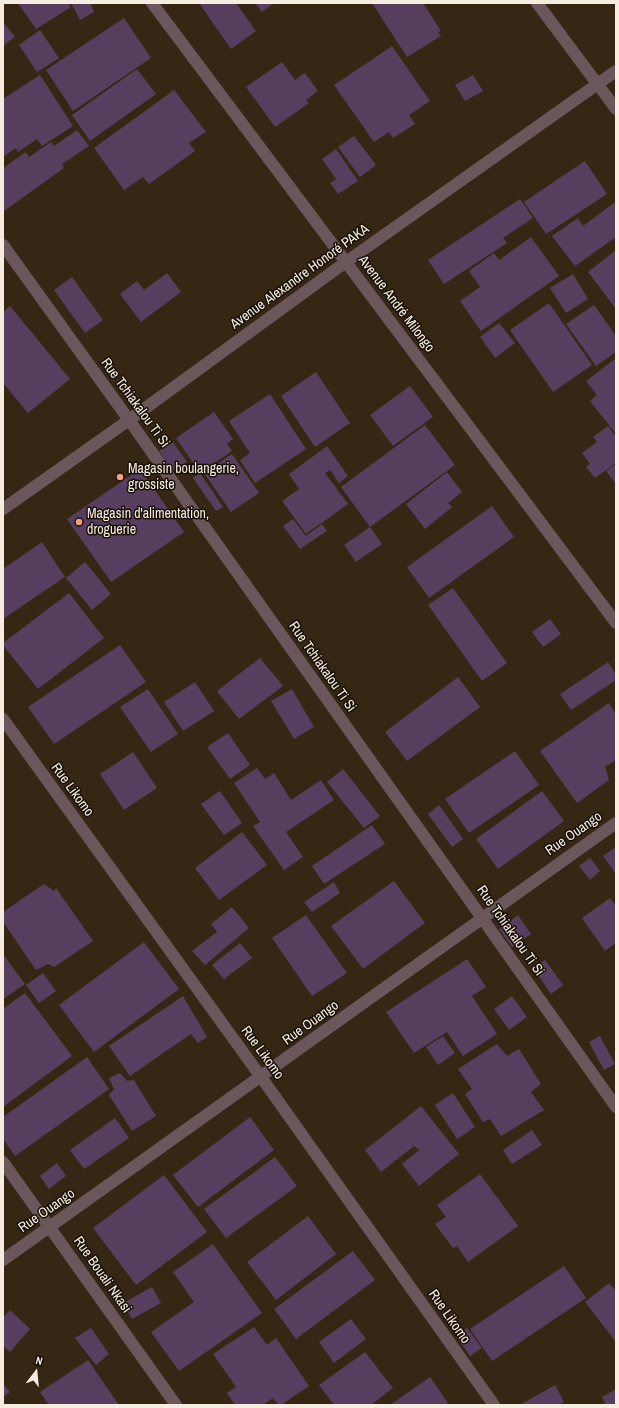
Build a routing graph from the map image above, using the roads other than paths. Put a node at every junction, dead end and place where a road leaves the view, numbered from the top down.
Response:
1 (152, 3) edge
2 (538, 3) edge
3 (616, 71) edge
4 (598, 84) junction
5 (616, 109) edge
6 (3, 245) edge
7 (346, 262) junction
8 (129, 420) junction
9 (3, 509) edge
10 (616, 623) edge
11 (3, 719) edge
12 (616, 823) edge
13 (482, 918) junction
14 (261, 1077) junction
15 (616, 1107) edge
16 (3, 1162) edge
17 (50, 1228) junction
18 (3, 1260) edge
19 (176, 1405) edge
20 (494, 1405) edge

1 - 7 street, Avenue André Milongo
2 - 4 street
3 - 4 street, Avenue Alexandre Honoré PAKA
4 - 5 street
4 - 7 street, Avenue Alexandre Honoré PAKA
6 - 8 street, Rue Tchiakalou Ti Si
7 - 8 street, Avenue Alexandre Honoré PAKA
7 - 10 street, Avenue André Milongo
8 - 9 street, Avenue Alexandre Honoré PAKA
8 - 13 street, Rue Tchiakalou Ti Si
11 - 14 street, Rue Likomo
12 - 13 street, Rue Ouango
13 - 14 street, Rue Ouango
13 - 15 street, Rue Tchiakalou Ti Si
14 - 17 street, Rue Ouango
14 - 20 street, Rue Likomo
16 - 17 street, Rue Bouali Nkasi
17 - 18 street, Rue Ouango
17 - 19 street, Rue Bouali Nkasi

